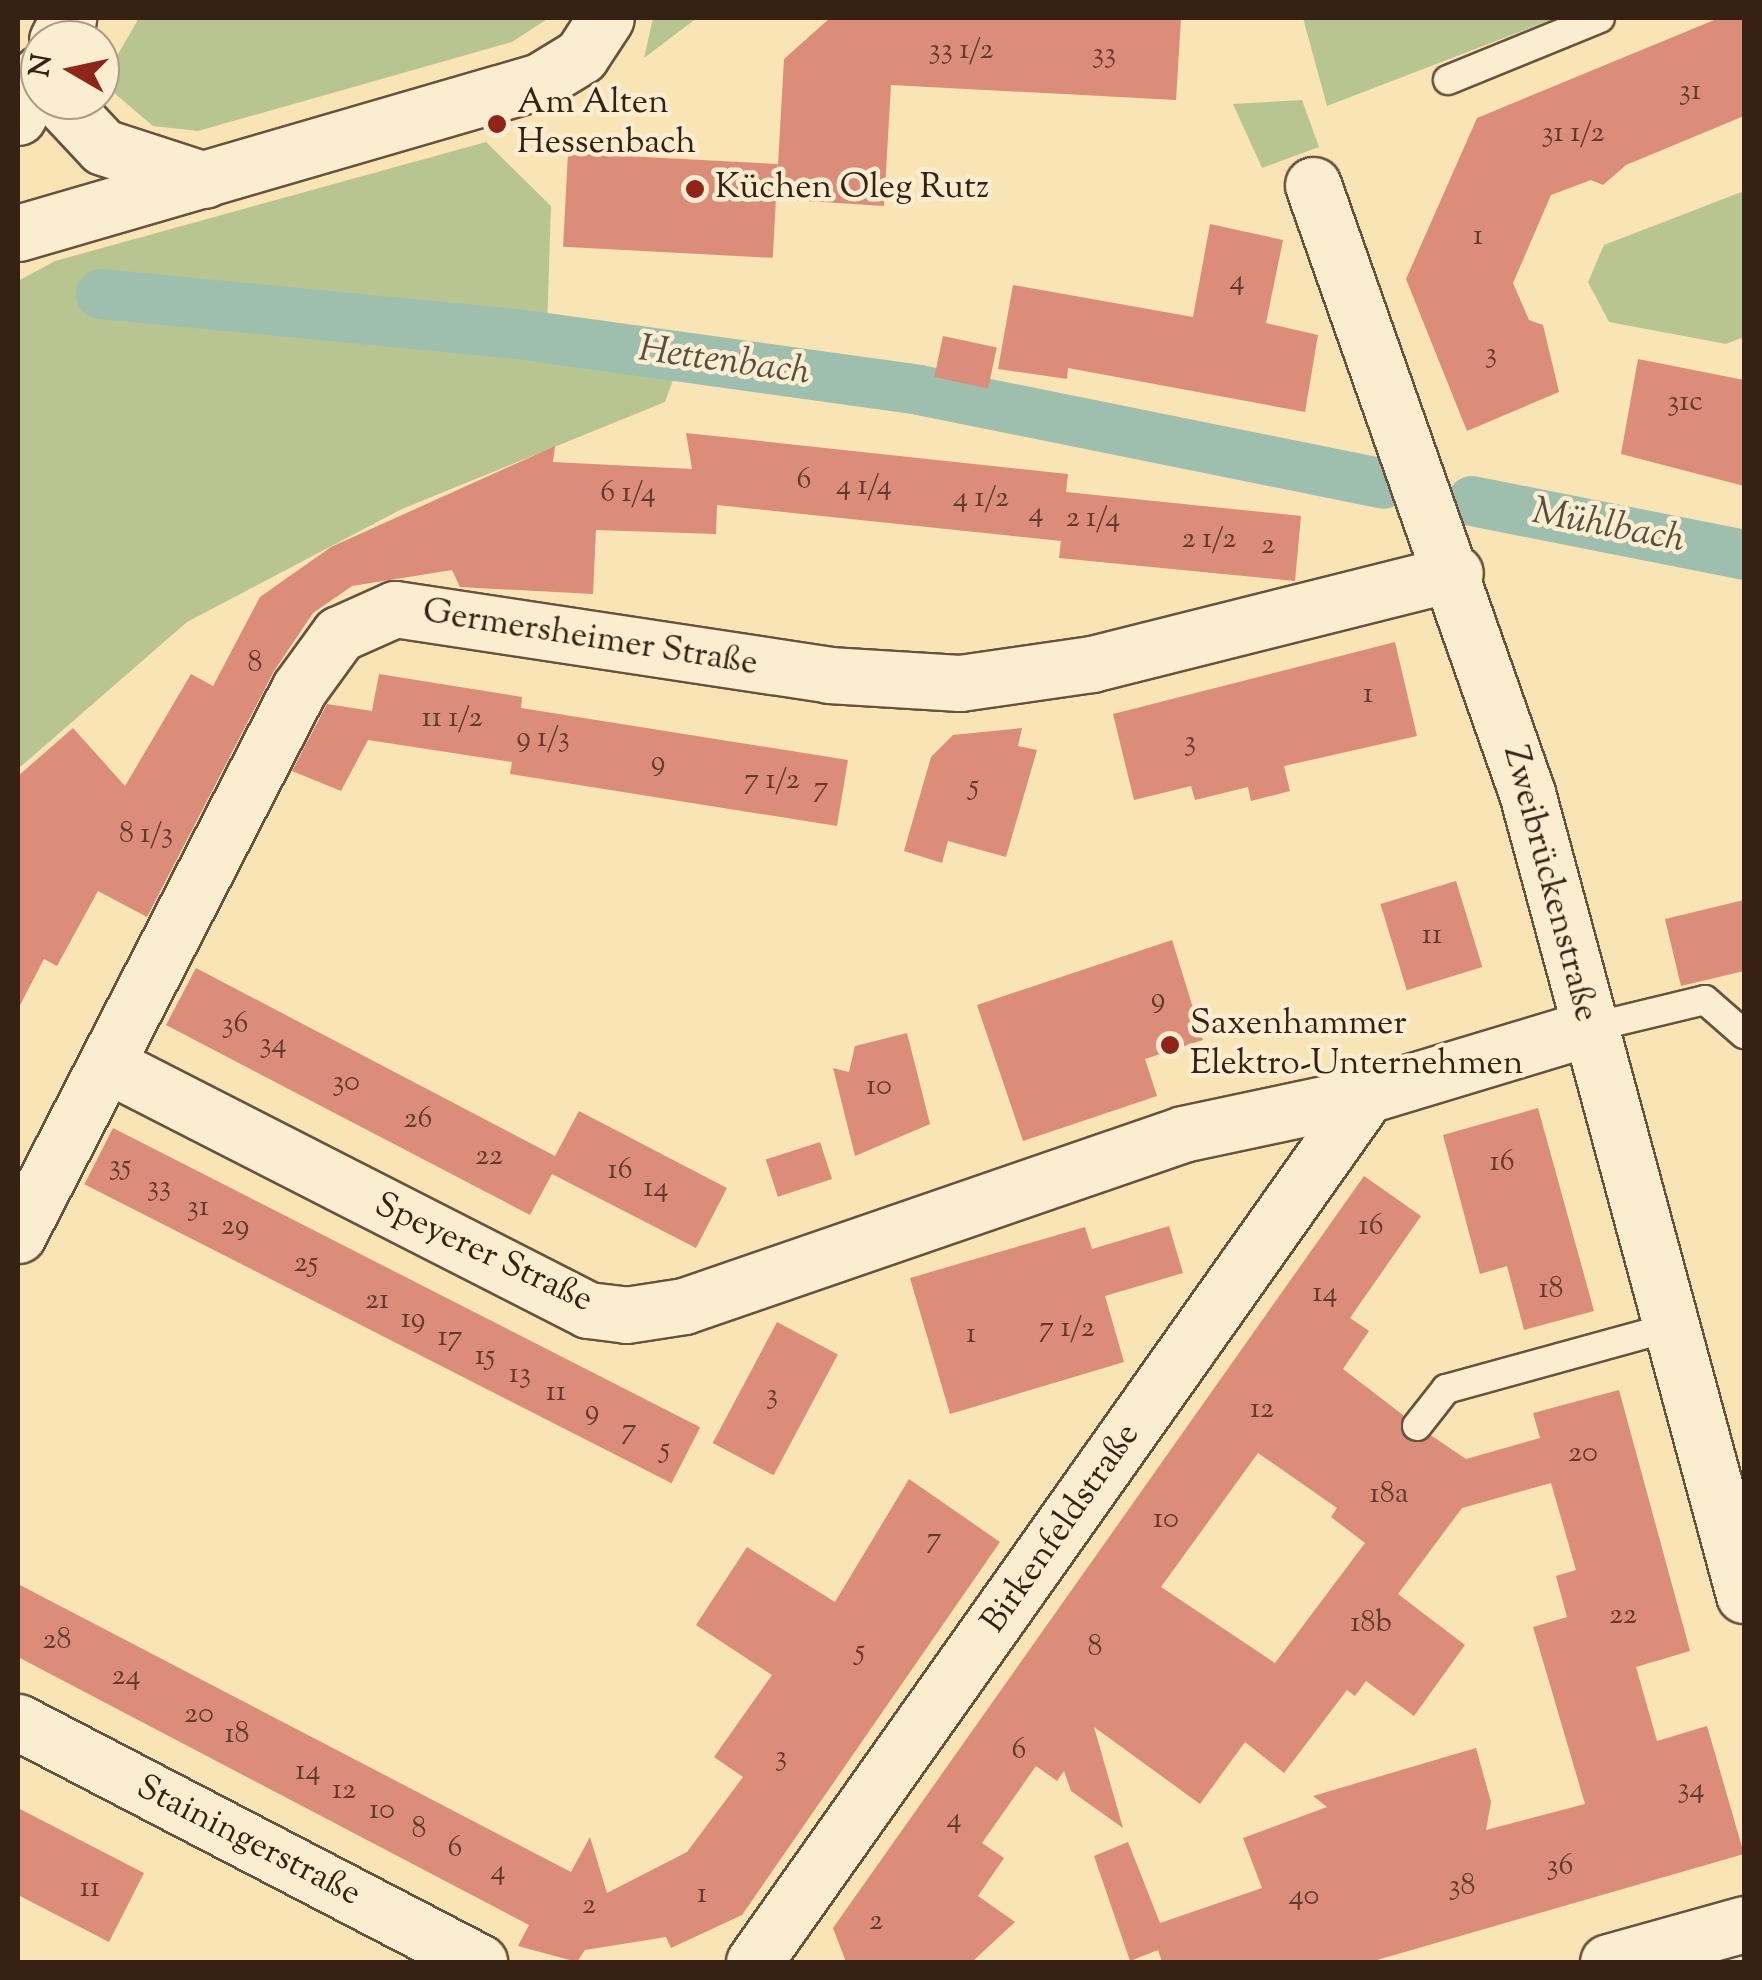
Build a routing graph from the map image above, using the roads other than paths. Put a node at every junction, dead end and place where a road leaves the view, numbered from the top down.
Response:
1 (606, 18) edge
2 (1600, 18) edge
3 (1448, 80) dead end
4 (77, 120) edge
5 (208, 181) junction
6 (1312, 185) dead end
7 (18, 234) edge
8 (1455, 573) junction
9 (1589, 1028) junction
10 (1744, 1034) edge
11 (108, 1064) junction
12 (1367, 1094) junction
13 (18, 1235) edge
14 (1672, 1327) junction
15 (1417, 1426) dead end
16 (1744, 1595) edge
17 (18, 1722) edge
18 (1744, 1924) edge
19 (479, 1962) edge
20 (754, 1962) edge
21 (1608, 1962) edge

1 - 5 street
2 - 3 lane
4 - 5 street
5 - 7 street
6 - 8 street, Zweibrückenstraße
8 - 9 street, Zweibrückenstraße
8 - 11 street, Germersheimer Straße
9 - 10 lane
9 - 12 street
9 - 14 street, Zweibrückenstraße
11 - 12 street, Speyerer Straße
11 - 13 street, Germersheimer Straße
12 - 20 street, Birkenfeldstraße
14 - 15 lane
14 - 16 street, Zweibrückenstraße
17 - 19 street, Stainingerstraße
18 - 21 street

